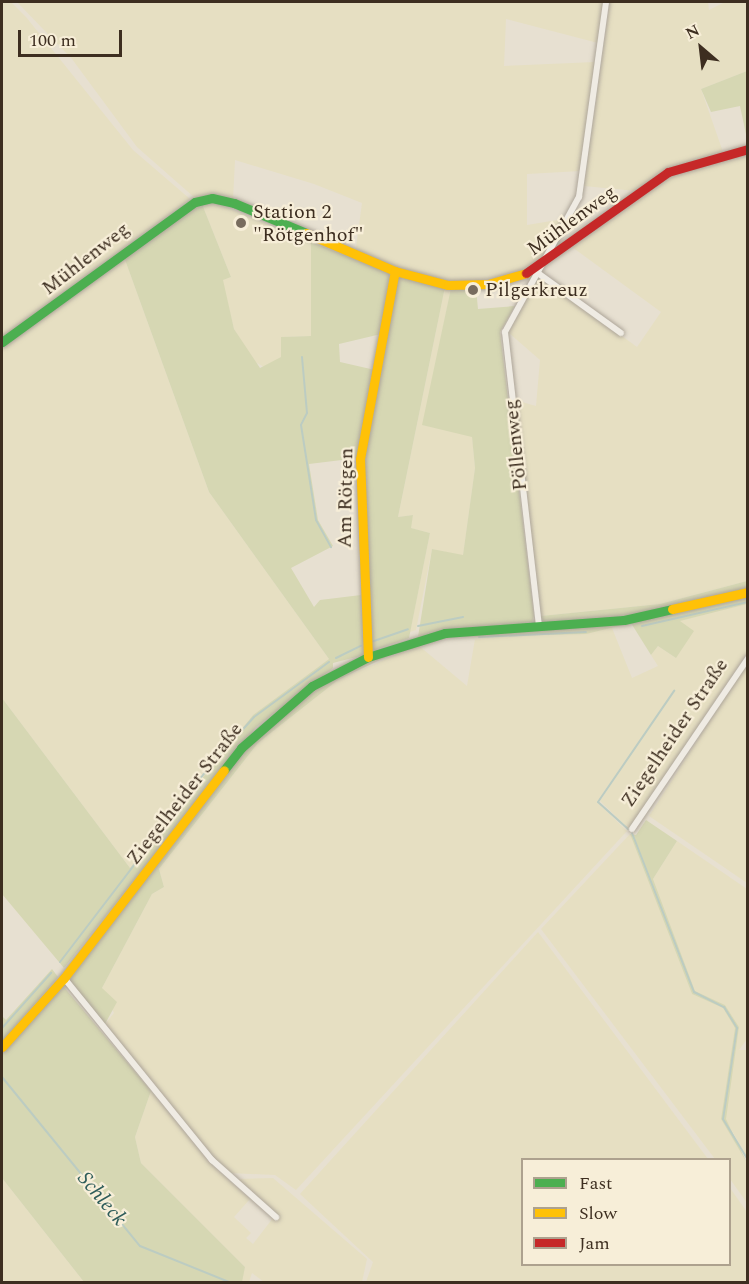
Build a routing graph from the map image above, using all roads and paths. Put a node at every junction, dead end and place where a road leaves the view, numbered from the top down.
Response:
1 (606, 2) edge
2 (747, 149) edge
3 (395, 271) junction
4 (535, 272) junction
5 (621, 333) dead end
6 (2, 342) edge
7 (747, 592) edge
8 (539, 626) junction
9 (368, 657) junction
10 (747, 658) edge
11 (632, 829) dead end
12 (64, 978) junction
13 (2, 1047) edge
14 (276, 1216) dead end

1 - 4 street, Pöllenweg
2 - 4 street, Mühlenweg
3 - 4 street, Mühlenweg
3 - 6 street, Mühlenweg
3 - 9 street, Am Rötgen
4 - 5 street
4 - 8 street, Pöllenweg
7 - 8 street, Ziegelheider Straße
8 - 9 street, Ziegelheider Straße
9 - 12 street, Ziegelheider Straße
10 - 11 street, Ziegelheider Straße
12 - 13 street, Ziegelheider Straße
12 - 14 street

